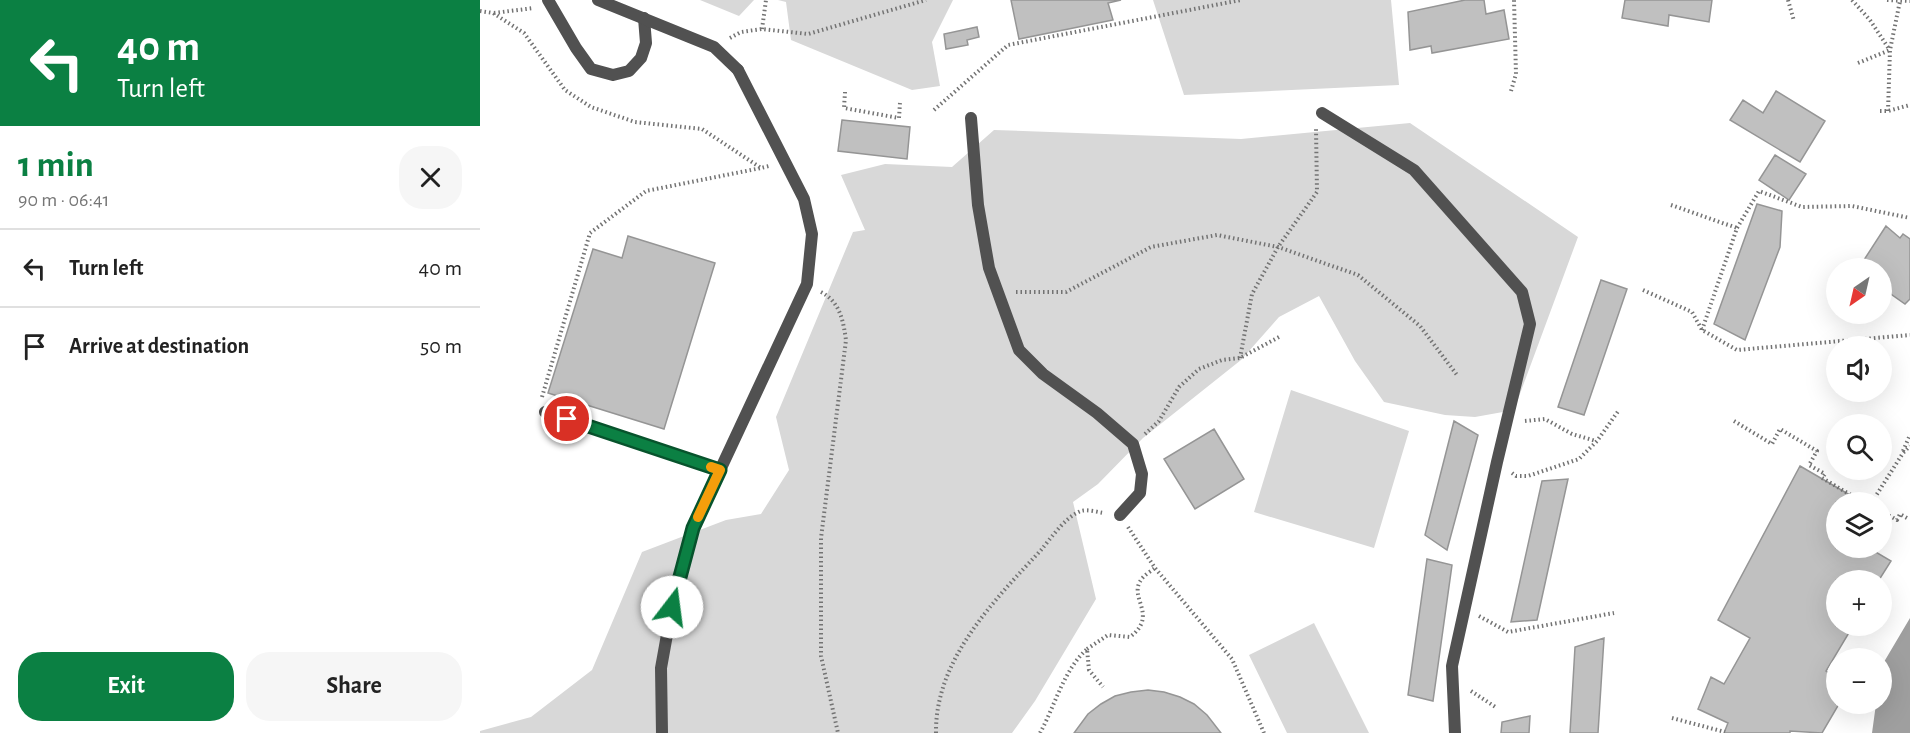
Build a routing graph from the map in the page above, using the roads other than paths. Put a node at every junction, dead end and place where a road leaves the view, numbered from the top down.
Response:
1 (598, 0) edge
2 (550, 3) edge
3 (644, 18) junction
4 (971, 118) dead end
5 (1319, 118) road end
6 (545, 412) road end
7 (720, 470) junction
8 (1120, 515) road end
9 (662, 733) edge
10 (1455, 733) edge

1 - 3 street
2 - 3 street
3 - 7 street
4 - 8 street
5 - 10 street
6 - 7 street
7 - 9 street

